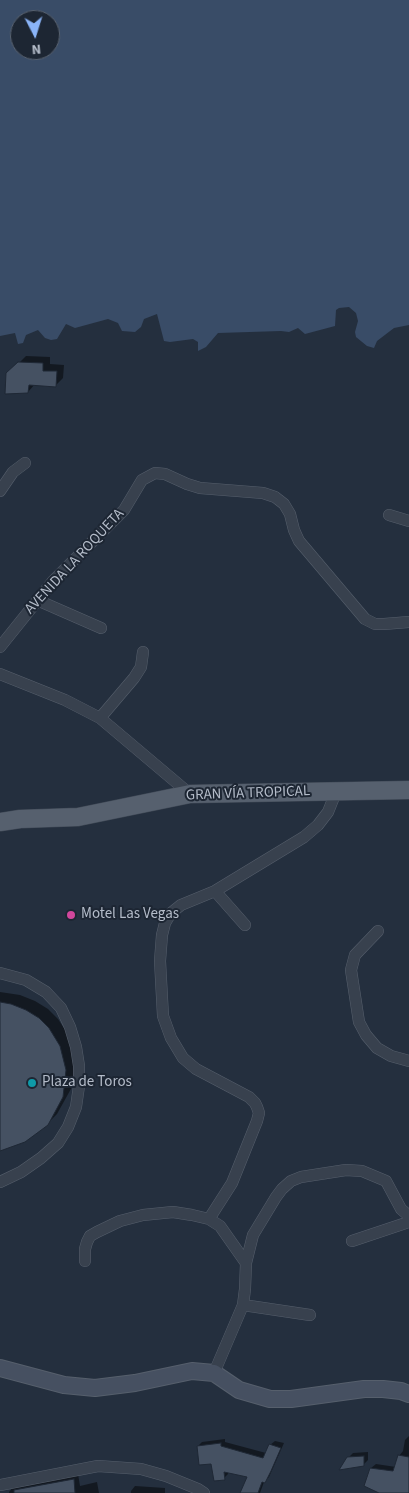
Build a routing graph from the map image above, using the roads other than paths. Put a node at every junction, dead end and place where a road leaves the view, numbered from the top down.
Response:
1 (25, 463) dead end
2 (0, 491) edge
3 (389, 515) dead end
4 (409, 521) edge
5 (37, 600) junction
6 (409, 622) edge
7 (101, 628) dead end
8 (0, 647) edge
9 (143, 652) dead end
10 (0, 674) edge
11 (100, 718) junction
12 (409, 790) edge
13 (336, 792) junction
14 (190, 794) junction
15 (0, 822) edge
16 (215, 891) junction
17 (245, 925) dead end
18 (378, 930) dead end
19 (0, 973) edge
20 (409, 1061) edge
21 (0, 1182) edge
22 (409, 1216) edge
23 (208, 1219) junction
24 (409, 1222) edge
25 (352, 1241) dead end
26 (85, 1261) dead end
27 (246, 1263) junction
28 (243, 1305) junction
29 (310, 1315) dead end
30 (0, 1368) edge
31 (214, 1372) junction
32 (409, 1394) edge
33 (0, 1484) edge
34 (204, 1493) edge

1 - 2 street
3 - 4 street
5 - 6 street, AVENIDA LA ROQUETA
5 - 7 street
5 - 8 street, AVENIDA LA ROQUETA
9 - 11 street
10 - 11 street
11 - 14 street
12 - 13 main road, GRAN VÍA TROPICAL
13 - 14 main road, GRAN VÍA TROPICAL
13 - 16 street
14 - 15 main road, GRAN VÍA TROPICAL
16 - 17 street
16 - 23 street
18 - 20 street
19 - 21 street
22 - 27 street
23 - 26 street
23 - 27 street
24 - 25 street
27 - 28 street
28 - 29 street
28 - 31 street
30 - 31 street
31 - 32 street
33 - 34 street

